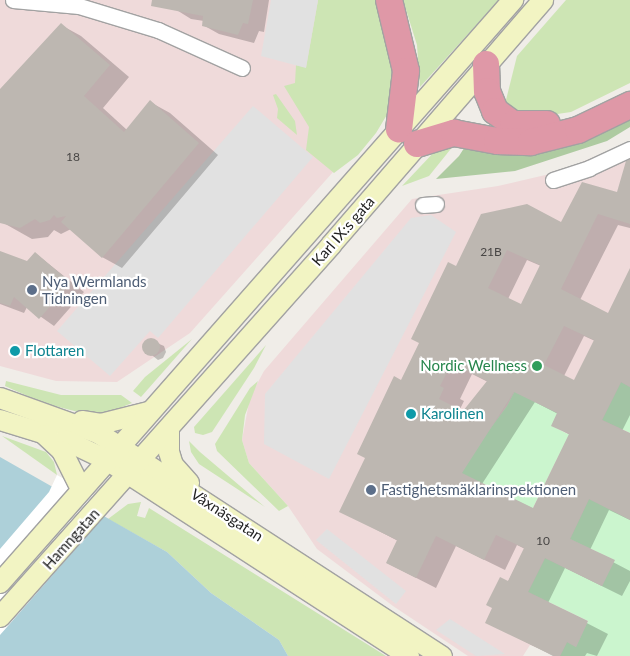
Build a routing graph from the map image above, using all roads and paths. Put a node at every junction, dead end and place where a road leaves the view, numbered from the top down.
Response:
1 (13, 0) edge
2 (389, 0) edge
3 (513, 0) edge
4 (543, 0) edge
5 (486, 64) junction
6 (242, 68) dead end
7 (630, 89) edge
8 (630, 105) edge
9 (408, 137) junction
10 (630, 149) edge
11 (553, 180) dead end
12 (0, 398) edge
13 (148, 412) junction
14 (52, 414) junction
15 (0, 420) edge
16 (168, 429) junction
17 (42, 432) junction
18 (113, 453) junction
19 (142, 460) junction
20 (128, 475) junction
21 (81, 489) junction
22 (204, 500) junction
23 (0, 583) edge
24 (0, 617) edge
25 (409, 656) edge
26 (442, 656) edge

1 - 6 street
2 - 9 highway
3 - 9 street, Karl IX:s gata
4 - 5 street, Karl IX:s gata
5 - 7 highway
5 - 9 street, Karl IX:s gata
8 - 9 highway
9 - 13 street, Karl IX:s gata
9 - 16 street, Karl IX:s gata
10 - 11 street
12 - 14 street, Våxnäsgatan
13 - 14 street
13 - 18 street, Karl IX:s gata
14 - 18 street, Våxnäsgatan
15 - 17 street, Våxnäsgatan
16 - 19 street, Karl IX:s gata
16 - 22 street
17 - 18 street, Våxnäsgatan
17 - 21 street
18 - 19 street, Våxnäsgatan
18 - 20 street, Våxnäsgatan
18 - 21 street, Hamngatan
19 - 20 street, Hamngatan
19 - 22 street, Våxnäsgatan
20 - 24 street, Hamngatan
20 - 25 street, Våxnäsgatan
21 - 23 street, Hamngatan
22 - 26 street, Våxnäsgatan

